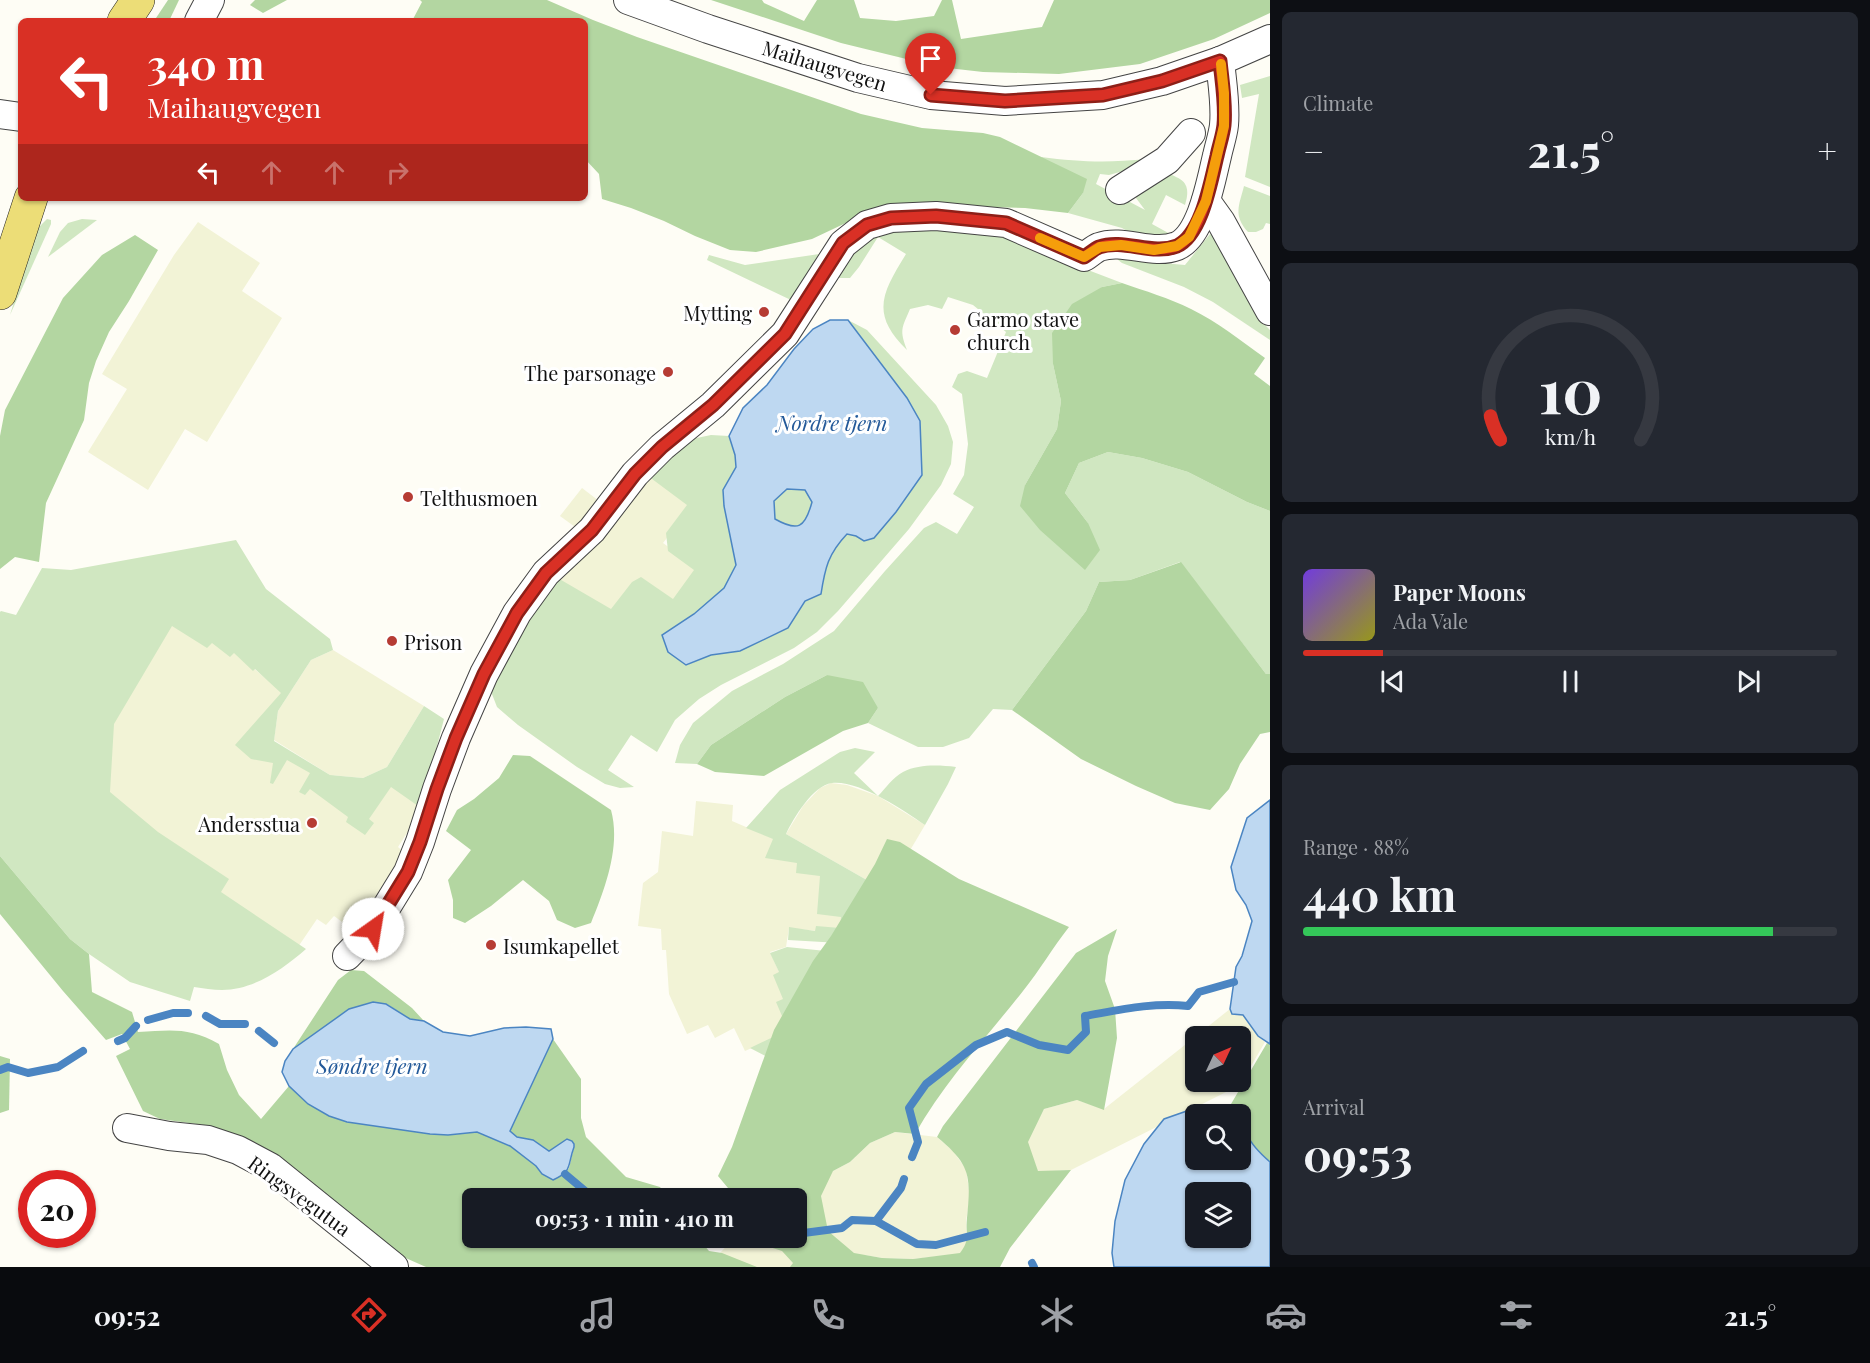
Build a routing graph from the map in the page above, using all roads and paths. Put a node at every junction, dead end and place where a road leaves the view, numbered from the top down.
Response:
1 (138, 0) edge
2 (210, 0) edge
3 (628, 0) edge
4 (126, 18) edge
5 (201, 18) edge
6 (1270, 39) edge
7 (1220, 61) junction
8 (0, 114) edge
9 (18, 117) edge
10 (1191, 133) dead end
11 (1120, 190) dead end
12 (31, 201) edge
13 (1206, 201) junction
14 (0, 293) edge
15 (1270, 311) edge
16 (347, 956) dead end
17 (127, 1128) dead end
18 (394, 1267) edge

1 - 4 main road
2 - 5 street
3 - 7 street, Maihaugvegen
6 - 7 street, Maihaugvegen
7 - 13 street
8 - 9 street
10 - 11 street
12 - 14 main road
13 - 15 street
13 - 16 street
17 - 18 street, Ringsvegutua

